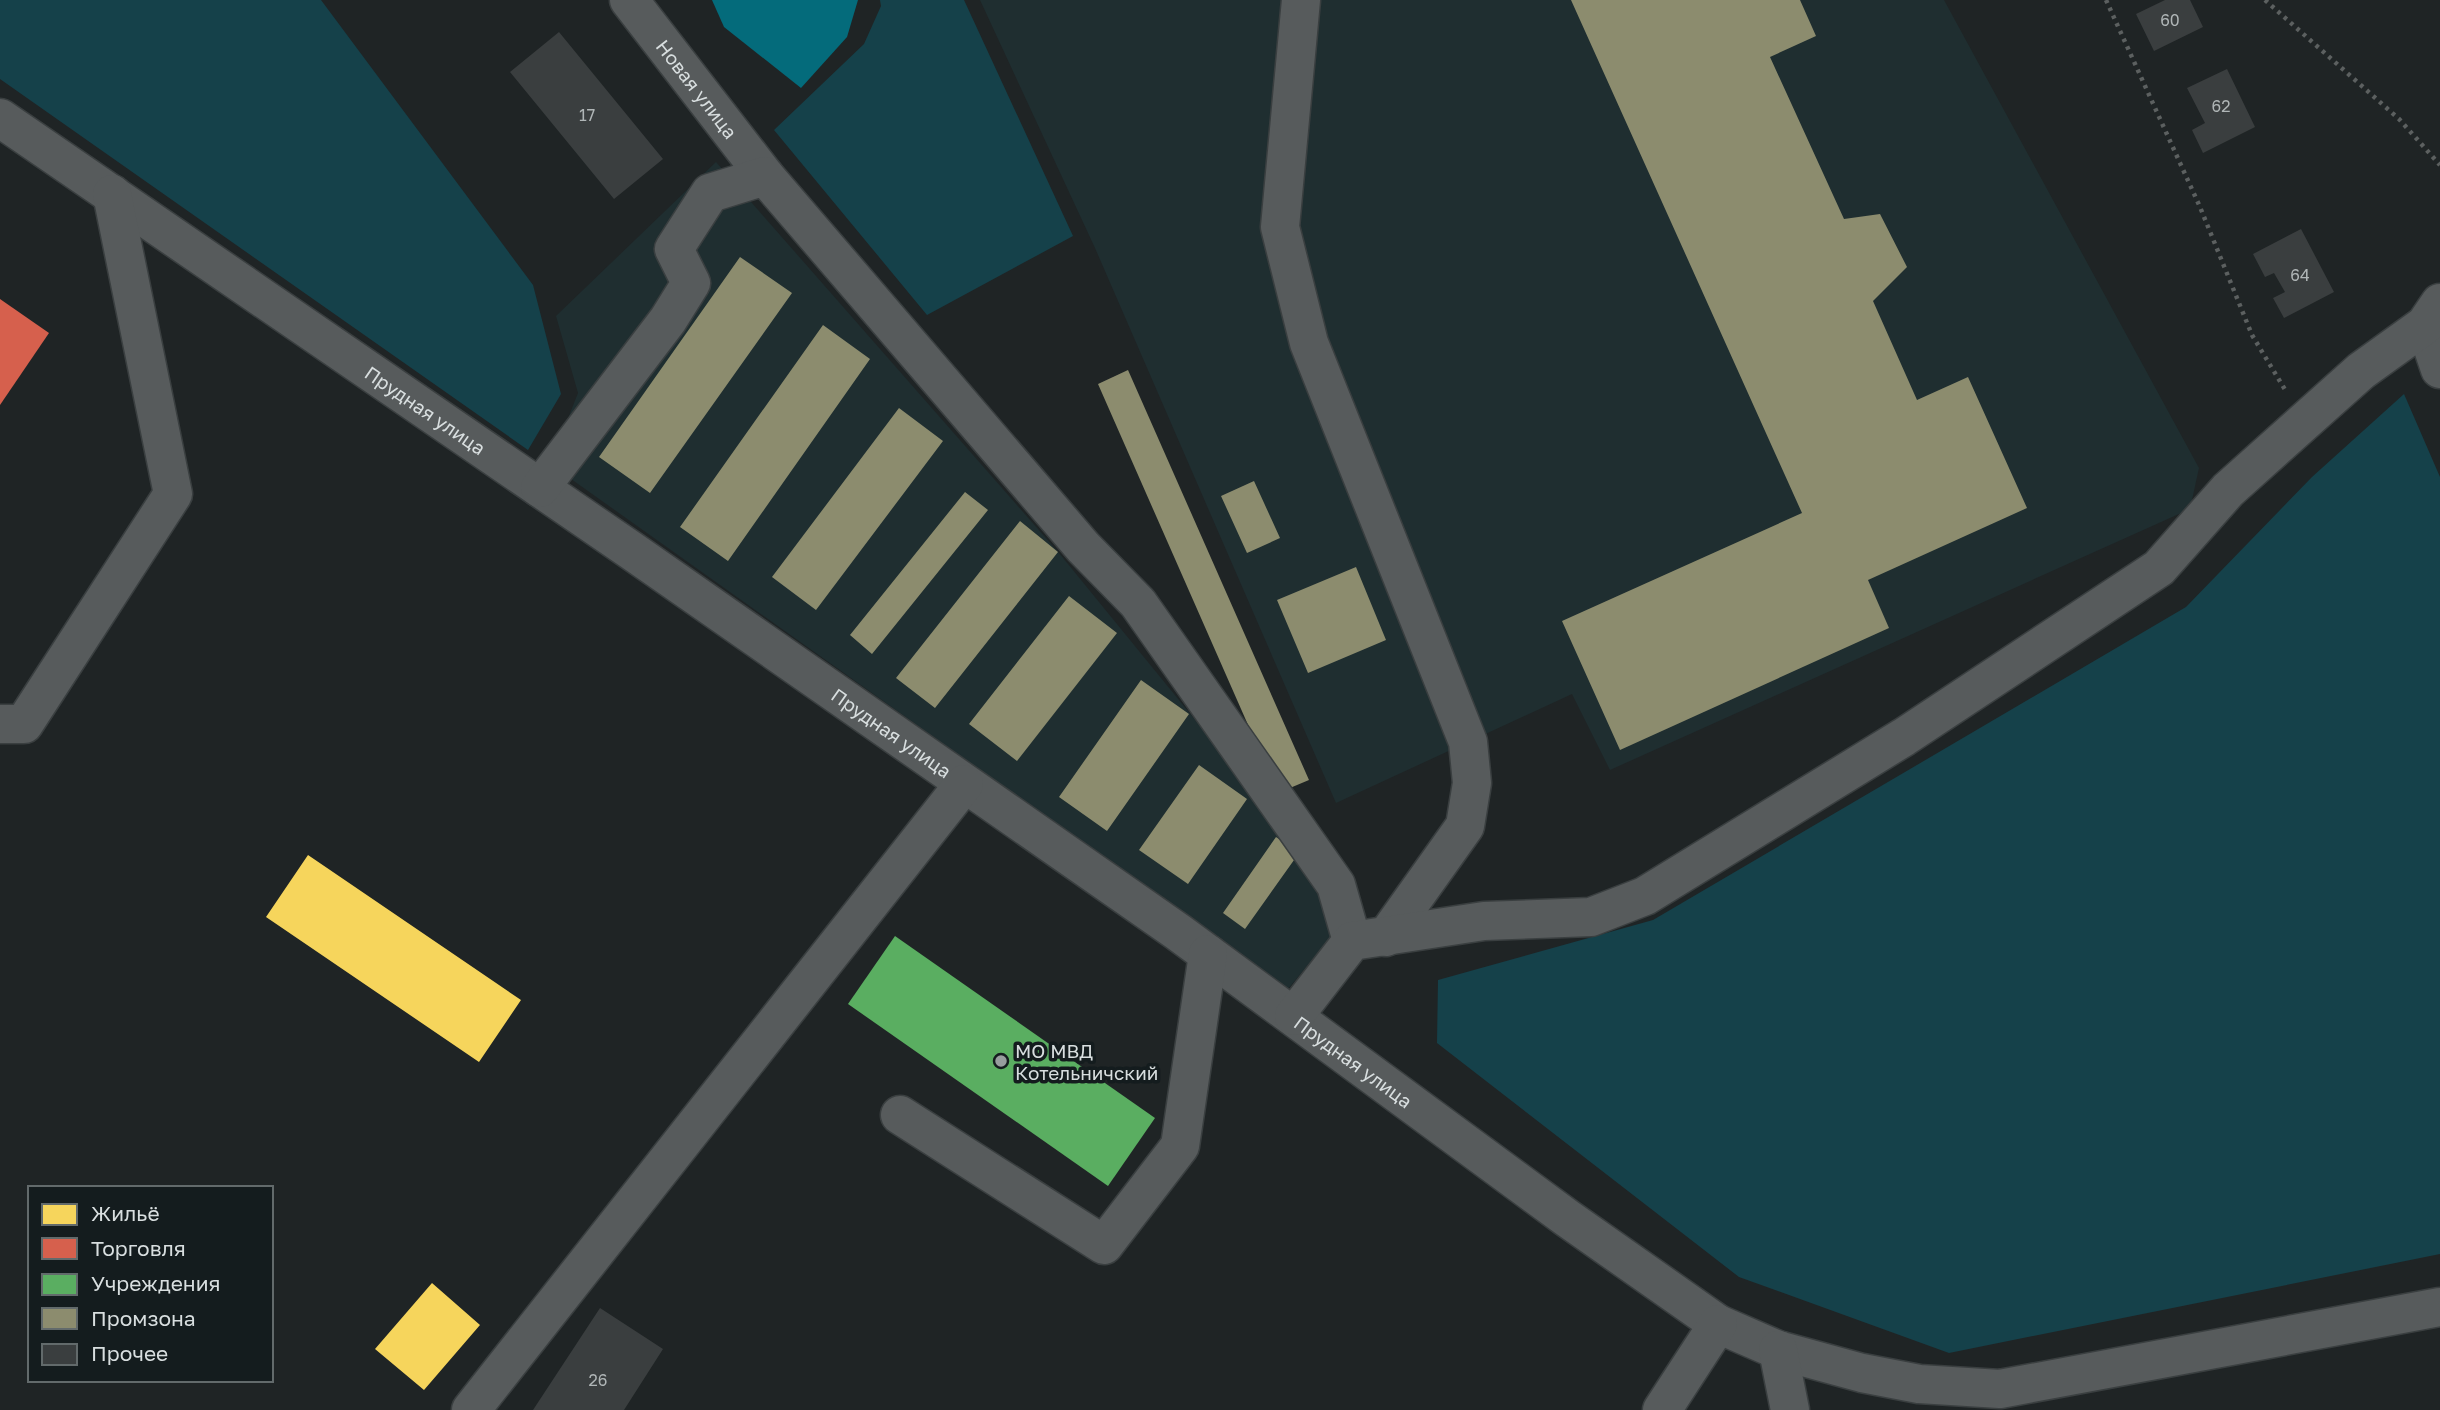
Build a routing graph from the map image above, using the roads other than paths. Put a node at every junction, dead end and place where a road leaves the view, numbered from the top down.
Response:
1 (629, 0) edge
2 (1301, 0) edge
3 (0, 118) edge
4 (765, 176) junction
5 (112, 194) junction
6 (2433, 314) edge
7 (2440, 369) edge
8 (540, 488) junction
9 (0, 724) edge
10 (964, 785) junction
11 (1369, 939) junction
12 (1208, 954) junction
13 (1294, 1016) junction
14 (900, 1115) dead end
15 (2440, 1307) edge
16 (1718, 1324) junction
17 (1779, 1350) junction
18 (471, 1410) edge
19 (1662, 1410) edge
20 (1790, 1410) edge

1 - 4 street, Новая улица
2 - 11 street
3 - 5 street, Прудная улица
4 - 8 street
4 - 11 street, Новая улица
5 - 8 street, Прудная улица
5 - 9 street
6 - 7 street
6 - 11 street
8 - 10 street, Прудная улица
10 - 12 street, Прудная улица
10 - 18 street
11 - 13 street
12 - 13 street, Прудная улица
12 - 14 street
13 - 16 street, Прудная улица
15 - 17 street, Прудная улица
16 - 17 street, Прудная улица
16 - 19 street
17 - 20 street

